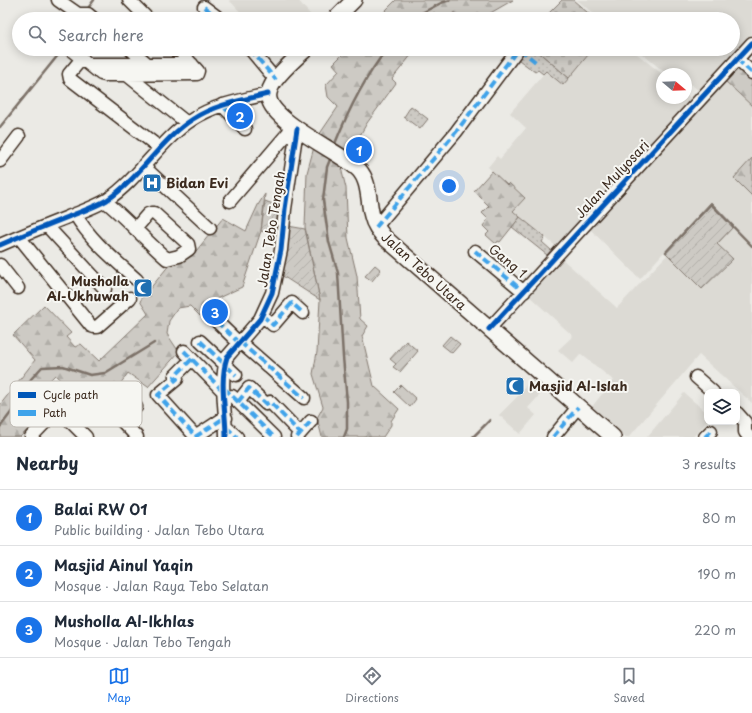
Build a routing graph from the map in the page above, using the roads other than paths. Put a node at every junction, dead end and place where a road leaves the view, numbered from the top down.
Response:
1 (58, 0) edge
2 (129, 0) edge
3 (353, 0) edge
4 (204, 7) dead end
5 (75, 12) edge
6 (141, 12) edge
7 (211, 12) edge
8 (342, 12) edge
9 (752, 42) edge
10 (77, 56) edge
11 (139, 56) edge
12 (185, 56) edge
13 (256, 56) edge
14 (299, 56) edge
15 (513, 56) edge
16 (740, 56) edge
17 (740, 56) edge
18 (737, 59) junction
19 (84, 63) junction
20 (155, 68) junction
21 (124, 72) junction
22 (752, 73) edge
23 (276, 80) junction
24 (268, 94) junction
25 (222, 105) junction
26 (187, 123) junction
27 (295, 128) junction
28 (245, 129) dead end
29 (19, 136) dead end
30 (160, 148) junction
31 (0, 161) edge
32 (143, 166) junction
33 (105, 201) junction
34 (230, 201) dead end
35 (75, 214) junction
36 (47, 226) junction
37 (376, 227) junction
38 (210, 228) dead end
39 (135, 229) dead end
40 (19, 237) junction
41 (0, 245) edge
42 (475, 251) dead end
43 (0, 265) edge
44 (137, 280) dead end
45 (18, 288) dead end
46 (105, 289) dead end
47 (524, 292) junction
48 (130, 298) dead end
49 (303, 313) dead end
50 (208, 314) dead end
51 (262, 315) junction
52 (489, 330) junction
53 (200, 341) dead end
54 (240, 343) junction
55 (225, 364) junction
56 (236, 375) dead end
57 (696, 377) dead end
58 (710, 389) edge
59 (224, 390) junction
60 (304, 398) dead end
61 (238, 402) junction
62 (578, 407) junction
63 (740, 416) edge
64 (311, 420) dead end
65 (40, 427) edge
66 (76, 427) edge
67 (127, 427) edge
68 (226, 427) edge
69 (749, 428) edge
70 (298, 435) edge
71 (34, 436) edge
72 (86, 437) edge
73 (138, 437) edge
74 (196, 437) edge
75 (237, 437) edge
76 (274, 437) edge
77 (553, 437) edge
78 (612, 437) edge
79 (749, 437) edge

1 - 5 street
2 - 6 street
3 - 8 main road
4 - 7 street
9 - 16 street, Jalan Mulyosari
10 - 19 street
11 - 20 street
12 - 20 street
13 - 23 street
14 - 23 main road
15 - 37 street
17 - 18 street, Jalan Mulyosari
18 - 22 street
18 - 47 street, Jalan Mulyosari
19 - 21 street
19 - 30 street
20 - 21 street
21 - 26 street
23 - 24 main road
24 - 25 street
24 - 27 main road, Jalan Tebo Utara
25 - 26 street
25 - 28 street
26 - 30 street
27 - 34 street
27 - 37 main road, Jalan Tebo Utara
27 - 51 street, Jalan Tebo Tengah
29 - 31 street
30 - 32 street
32 - 33 street
32 - 38 street
33 - 35 street
33 - 39 street
35 - 36 street
35 - 44 street
36 - 40 street
36 - 46 street
37 - 52 main road, Jalan Tebo Utara
40 - 41 street
40 - 48 street
42 - 47 street, Gang 1
43 - 45 street
47 - 52 street, Jalan Mulyosari
49 - 51 street
50 - 54 street
51 - 54 street, Jalan Tebo Tengah
52 - 62 main road, Jalan Tebo Utara
53 - 55 street
54 - 55 street, Jalan Tebo Tengah
54 - 60 street
55 - 56 street
55 - 59 street
57 - 58 street
59 - 61 street
59 - 68 street
59 - 74 street
61 - 70 street
61 - 76 street
62 - 77 street
62 - 78 main road, Jalan Tebo Utara
63 - 69 street
64 - 70 street
65 - 71 street
66 - 72 street
67 - 73 street
68 - 74 street
68 - 75 street
69 - 79 street

